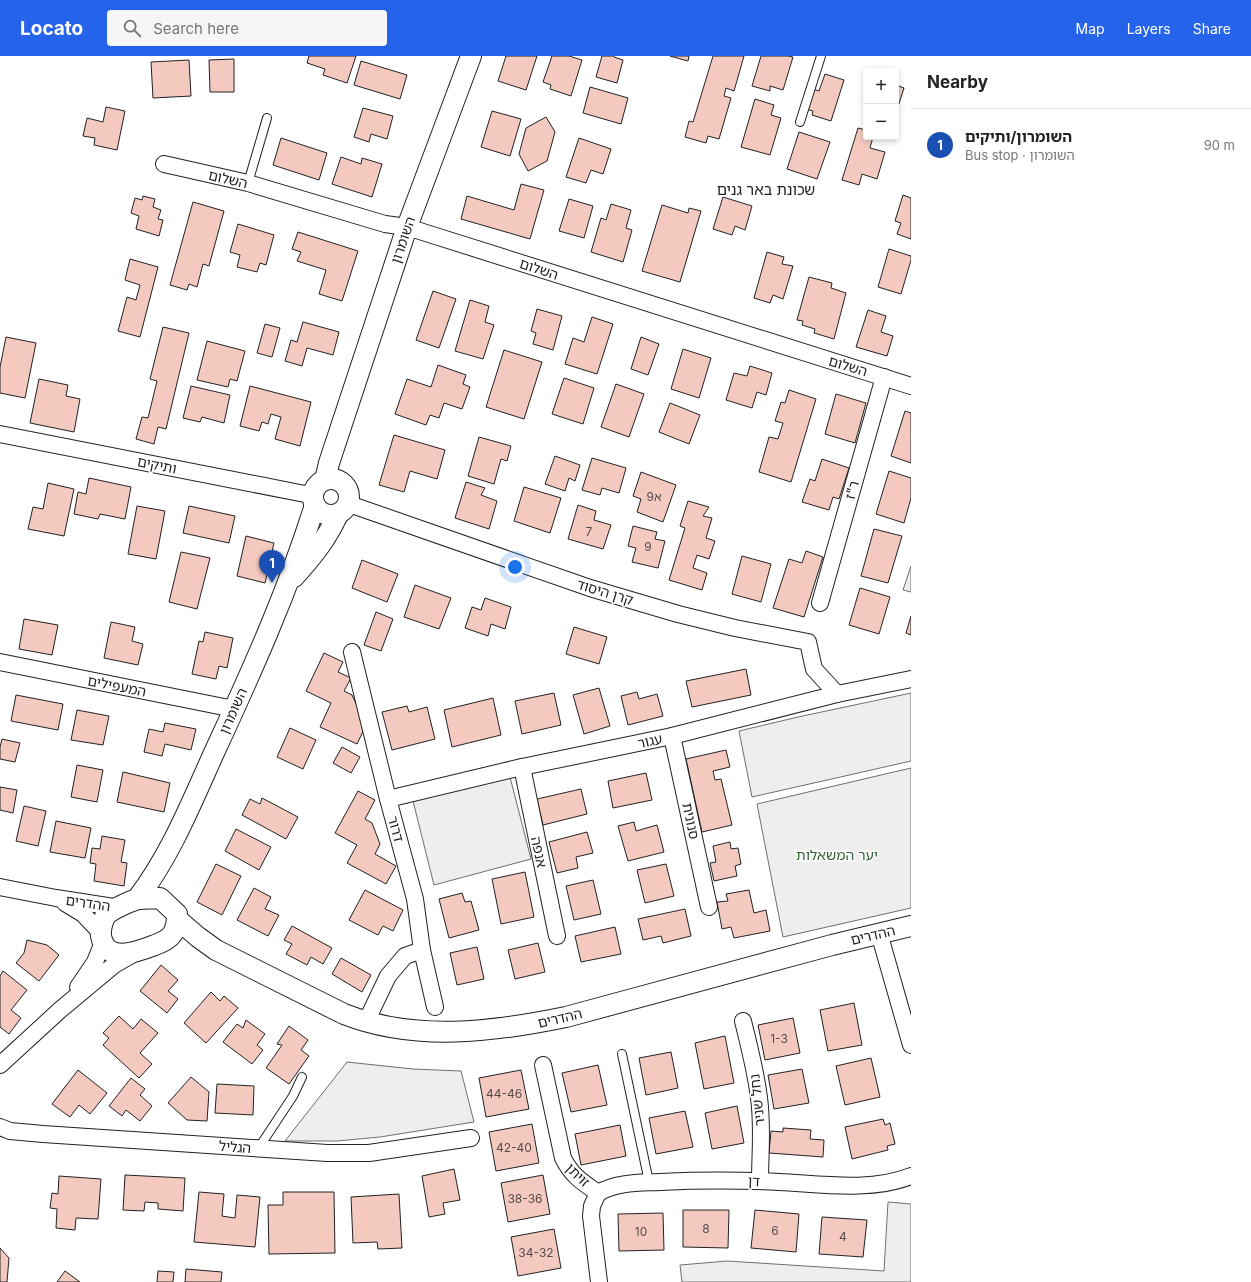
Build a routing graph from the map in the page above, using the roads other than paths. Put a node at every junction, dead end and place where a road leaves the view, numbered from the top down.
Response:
1 (471, 56) edge
2 (821, 56) edge
3 (268, 118) dead end
4 (800, 122) dead end
5 (164, 164) dead end
6 (248, 183) junction
7 (407, 227) junction
8 (884, 377) junction
9 (911, 386) edge
10 (0, 434) edge
11 (323, 489) junction
12 (344, 509) junction
13 (287, 585) junction
14 (820, 603) dead end
15 (352, 652) dead end
16 (0, 662) edge
17 (911, 679) edge
18 (837, 694) junction
19 (234, 709) junction
20 (672, 736) junction
21 (522, 767) junction
22 (388, 799) junction
23 (176, 836) junction
24 (0, 887) edge
25 (56, 898) junction
26 (160, 898) junction
27 (137, 899) junction
28 (709, 906) dead end
29 (120, 908) junction
30 (177, 919) junction
31 (911, 926) edge
32 (879, 933) junction
33 (557, 936) dead end
34 (102, 937) junction
35 (160, 943) junction
36 (216, 950) junction
37 (422, 950) junction
38 (137, 952) junction
39 (435, 1007) dead end
40 (60, 1010) junction
41 (743, 1020) dead end
42 (366, 1022) junction
43 (911, 1045) edge
44 (622, 1054) dead end
45 (0, 1065) edge
46 (543, 1066) dead end
47 (302, 1077) dead end
48 (0, 1127) edge
49 (471, 1138) dead end
50 (258, 1149) junction
51 (911, 1176) edge
52 (760, 1181) junction
53 (649, 1182) junction
54 (598, 1193) junction
55 (599, 1282) edge

1 - 7 street, השומרון
2 - 4 lane
3 - 6 lane
5 - 6 street, השלום
6 - 7 street, השלום
7 - 8 street, השלום
7 - 11 street, השומרון
8 - 9 street, השלום
8 - 14 street, ר"ז
10 - 11 street, ותיקים
11 - 12 street
11 - 12 street
11 - 13 street, השומרון
12 - 13 street, השומרון
12 - 18 street, קרן היסוד
13 - 19 street, השומרון
15 - 22 street, דרור
16 - 19 street, המעפילים
17 - 18 street, עגור
18 - 20 street, עגור
19 - 23 street, השומרון
20 - 21 street, עגור
20 - 28 street, סנונית
21 - 22 street, עגור
21 - 33 street, אנפה
22 - 37 street, דרור
23 - 26 street, השומרון
23 - 27 street, השומרון
24 - 25 street, ההדרים
25 - 29 street, ההדרים
25 - 34 street, ההדרים
26 - 27 street
26 - 30 street
27 - 29 street
29 - 34 street
30 - 35 street
30 - 36 street, ההדרים
31 - 32 street, ההדרים
32 - 42 street, ההדרים
32 - 43 street
34 - 38 street
34 - 40 street
35 - 36 street, ההדרים
35 - 38 street
36 - 42 street, ההדרים
37 - 39 street, דרור
37 - 42 street
38 - 40 street
40 - 45 street
41 - 52 street, נחל שניר
44 - 53 lane
46 - 54 street, זויתן
47 - 50 lane
48 - 50 street, הגליל
49 - 50 street, הגליל
51 - 52 street, דן
52 - 53 street, דן
53 - 54 street, דן
54 - 55 street, זויתן

